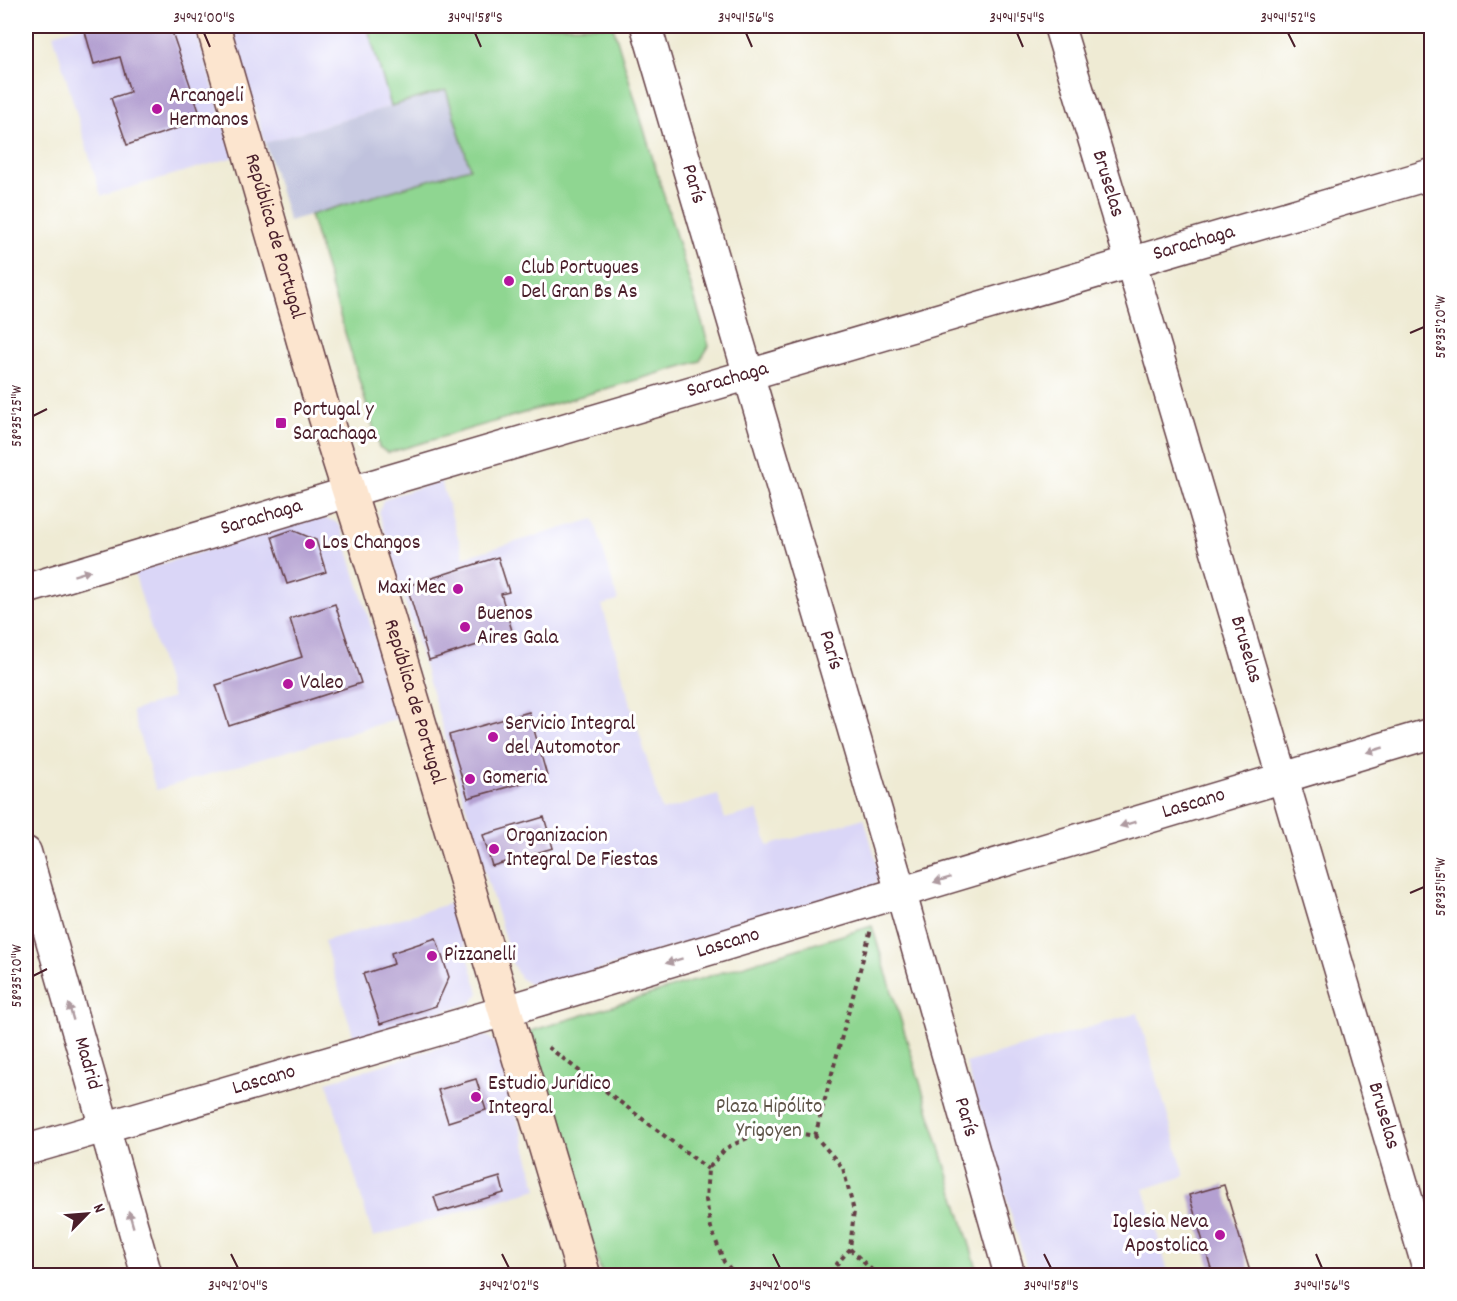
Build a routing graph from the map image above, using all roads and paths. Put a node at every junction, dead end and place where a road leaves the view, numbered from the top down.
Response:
1 (213, 26) edge
2 (646, 26) edge
3 (1059, 26) edge
4 (1431, 174) edge
5 (1131, 262) junction
6 (750, 375) junction
7 (350, 492) junction
8 (26, 589) edge
9 (1431, 733) edge
10 (1283, 777) junction
11 (26, 852) edge
12 (901, 892) junction
13 (872, 926) dead end
14 (506, 1011) junction
15 (547, 1047) dead end
16 (105, 1128) junction
17 (815, 1136) junction
18 (26, 1150) edge
19 (708, 1169) junction
20 (850, 1249) junction
21 (147, 1275) edge
22 (584, 1275) edge
23 (737, 1275) edge
24 (822, 1275) edge
25 (878, 1275) edge
26 (1010, 1275) edge
27 (1430, 1275) edge

1 - 7 main road, República de Portugal
2 - 6 street, París
3 - 5 street, Bruselas
4 - 5 street, Sarachaga
5 - 6 street, Sarachaga
5 - 10 street, Bruselas
6 - 7 street, Sarachaga
6 - 12 street, París
8 -> 7 street, Sarachaga
7 - 14 main road, República de Portugal
9 -> 10 street, Lascano
10 -> 12 street, Lascano
10 - 27 street, Bruselas
16 -> 11 street, Madrid
12 -> 14 street, Lascano
12 - 26 street, París
13 - 17 path
14 - 16 street, Lascano
14 - 22 main road, República de Portugal
15 - 19 path
16 - 18 street, Lascano
21 -> 16 street, Madrid
17 - 19 path
17 - 20 path
19 - 23 path
20 - 24 path
20 - 25 path

